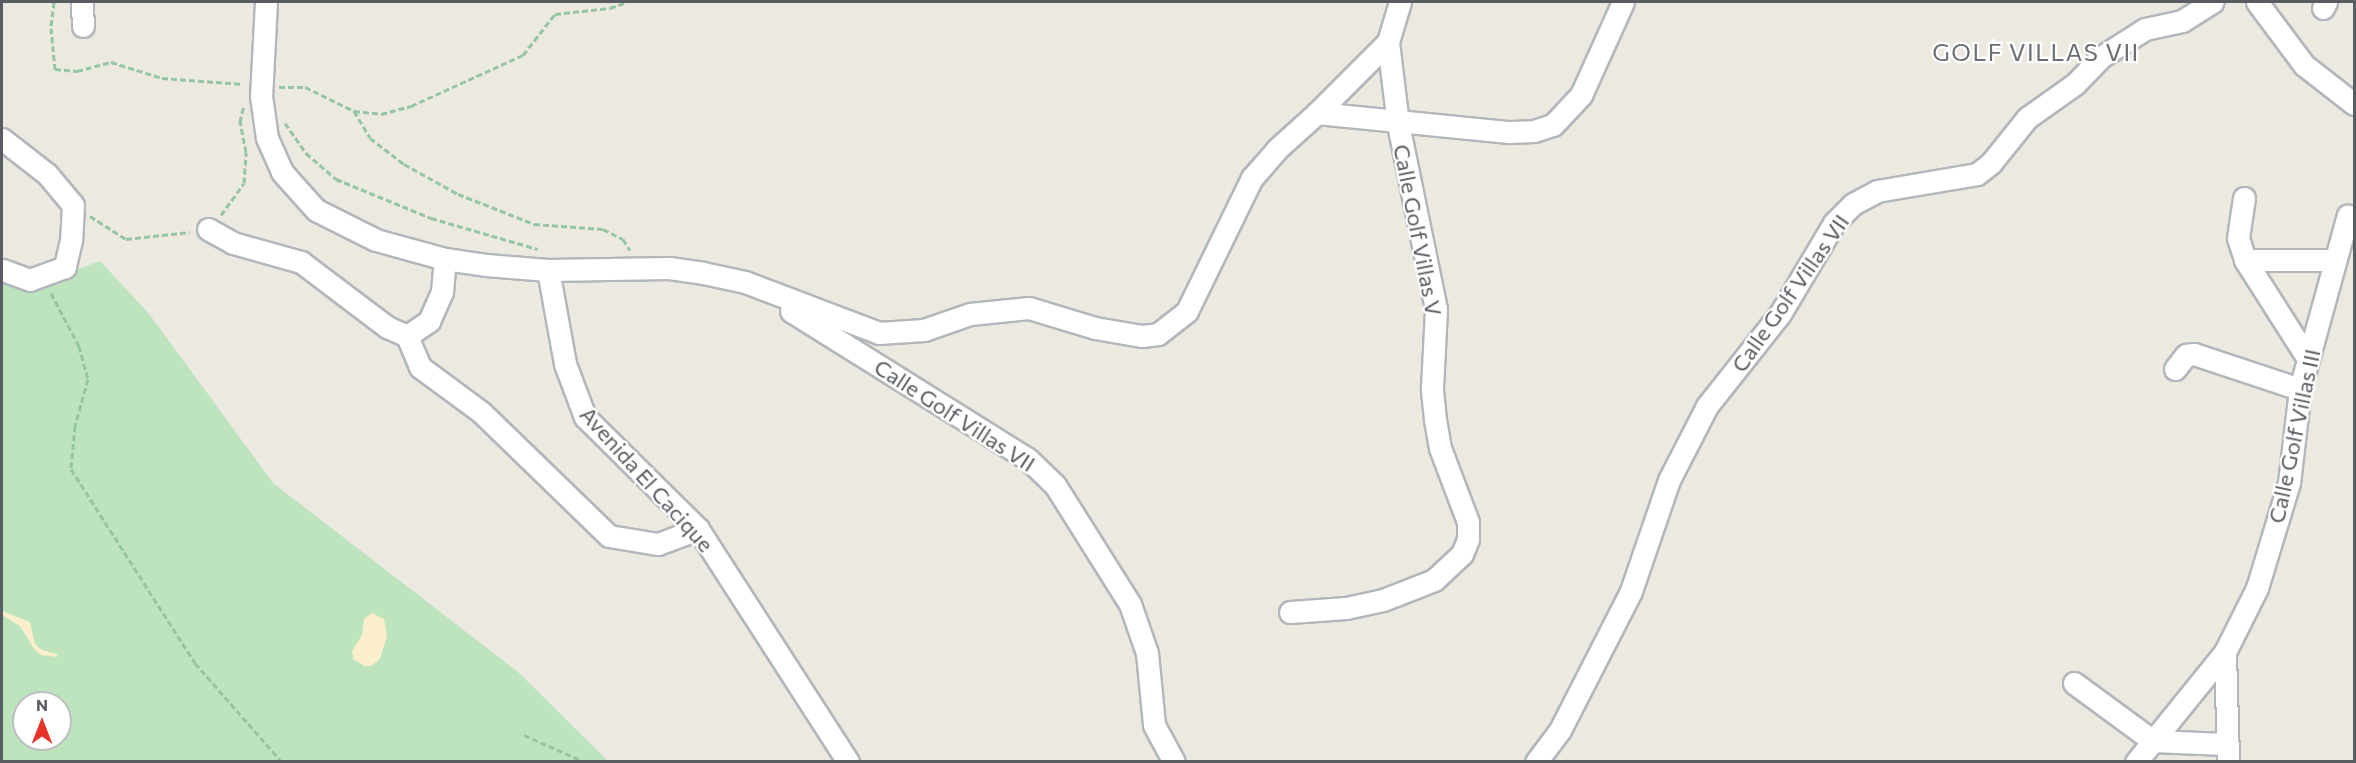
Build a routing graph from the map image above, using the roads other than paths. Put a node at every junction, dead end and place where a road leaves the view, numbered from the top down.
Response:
1 (82, 2) edge
2 (266, 2) edge
3 (1400, 2) edge
4 (1623, 2) edge
5 (2212, 2) edge
6 (2257, 2) edge
7 (83, 26) dead end
8 (1388, 42) junction
9 (2355, 104) edge
10 (1317, 113) junction
11 (1398, 124) junction
12 (2, 139) edge
13 (2244, 198) dead end
14 (2348, 215) dead end
15 (208, 229) road end
16 (445, 259) junction
17 (547, 260) junction
18 (2245, 260) junction
19 (2335, 260) junction
20 (2, 270) edge
21 (745, 282) junction
22 (407, 336) junction
23 (2308, 359) junction
24 (2175, 369) dead end
25 (2300, 390) junction
26 (698, 529) junction
27 (1290, 612) dead end
28 (2225, 652) junction
29 (2074, 683) dead end
30 (2153, 741) junction
31 (2227, 753) edge
32 (848, 762) edge
33 (1174, 762) edge
34 (1536, 762) edge
35 (2136, 762) edge

1 - 7 street
2 - 16 street
3 - 8 street, Calle Golf Villas V
4 - 11 street
5 - 34 street, Calle Golf Villas VII
6 - 9 street
8 - 10 street
8 - 11 street, Calle Golf Villas V
10 - 11 street
10 - 21 street
11 - 27 street, Calle Golf Villas V
12 - 20 street
13 - 18 street
14 - 19 street, Calle Golf Villas III
15 - 22 street
16 - 17 street
16 - 22 street
17 - 21 street
17 - 26 street, Avenida El Cacique
18 - 19 street
18 - 23 street
19 - 23 street, Calle Golf Villas III
21 - 33 street, Calle Golf Villas VII
22 - 26 street
23 - 25 street, Calle Golf Villas III
24 - 25 street
25 - 28 street, Calle Golf Villas III
26 - 32 street, Avenida El Cacique
28 - 30 street, Calle Golf Villas III
28 - 31 street, Calle Golf Villas III
29 - 30 street
30 - 31 street
30 - 35 street, Calle Golf Villas III

